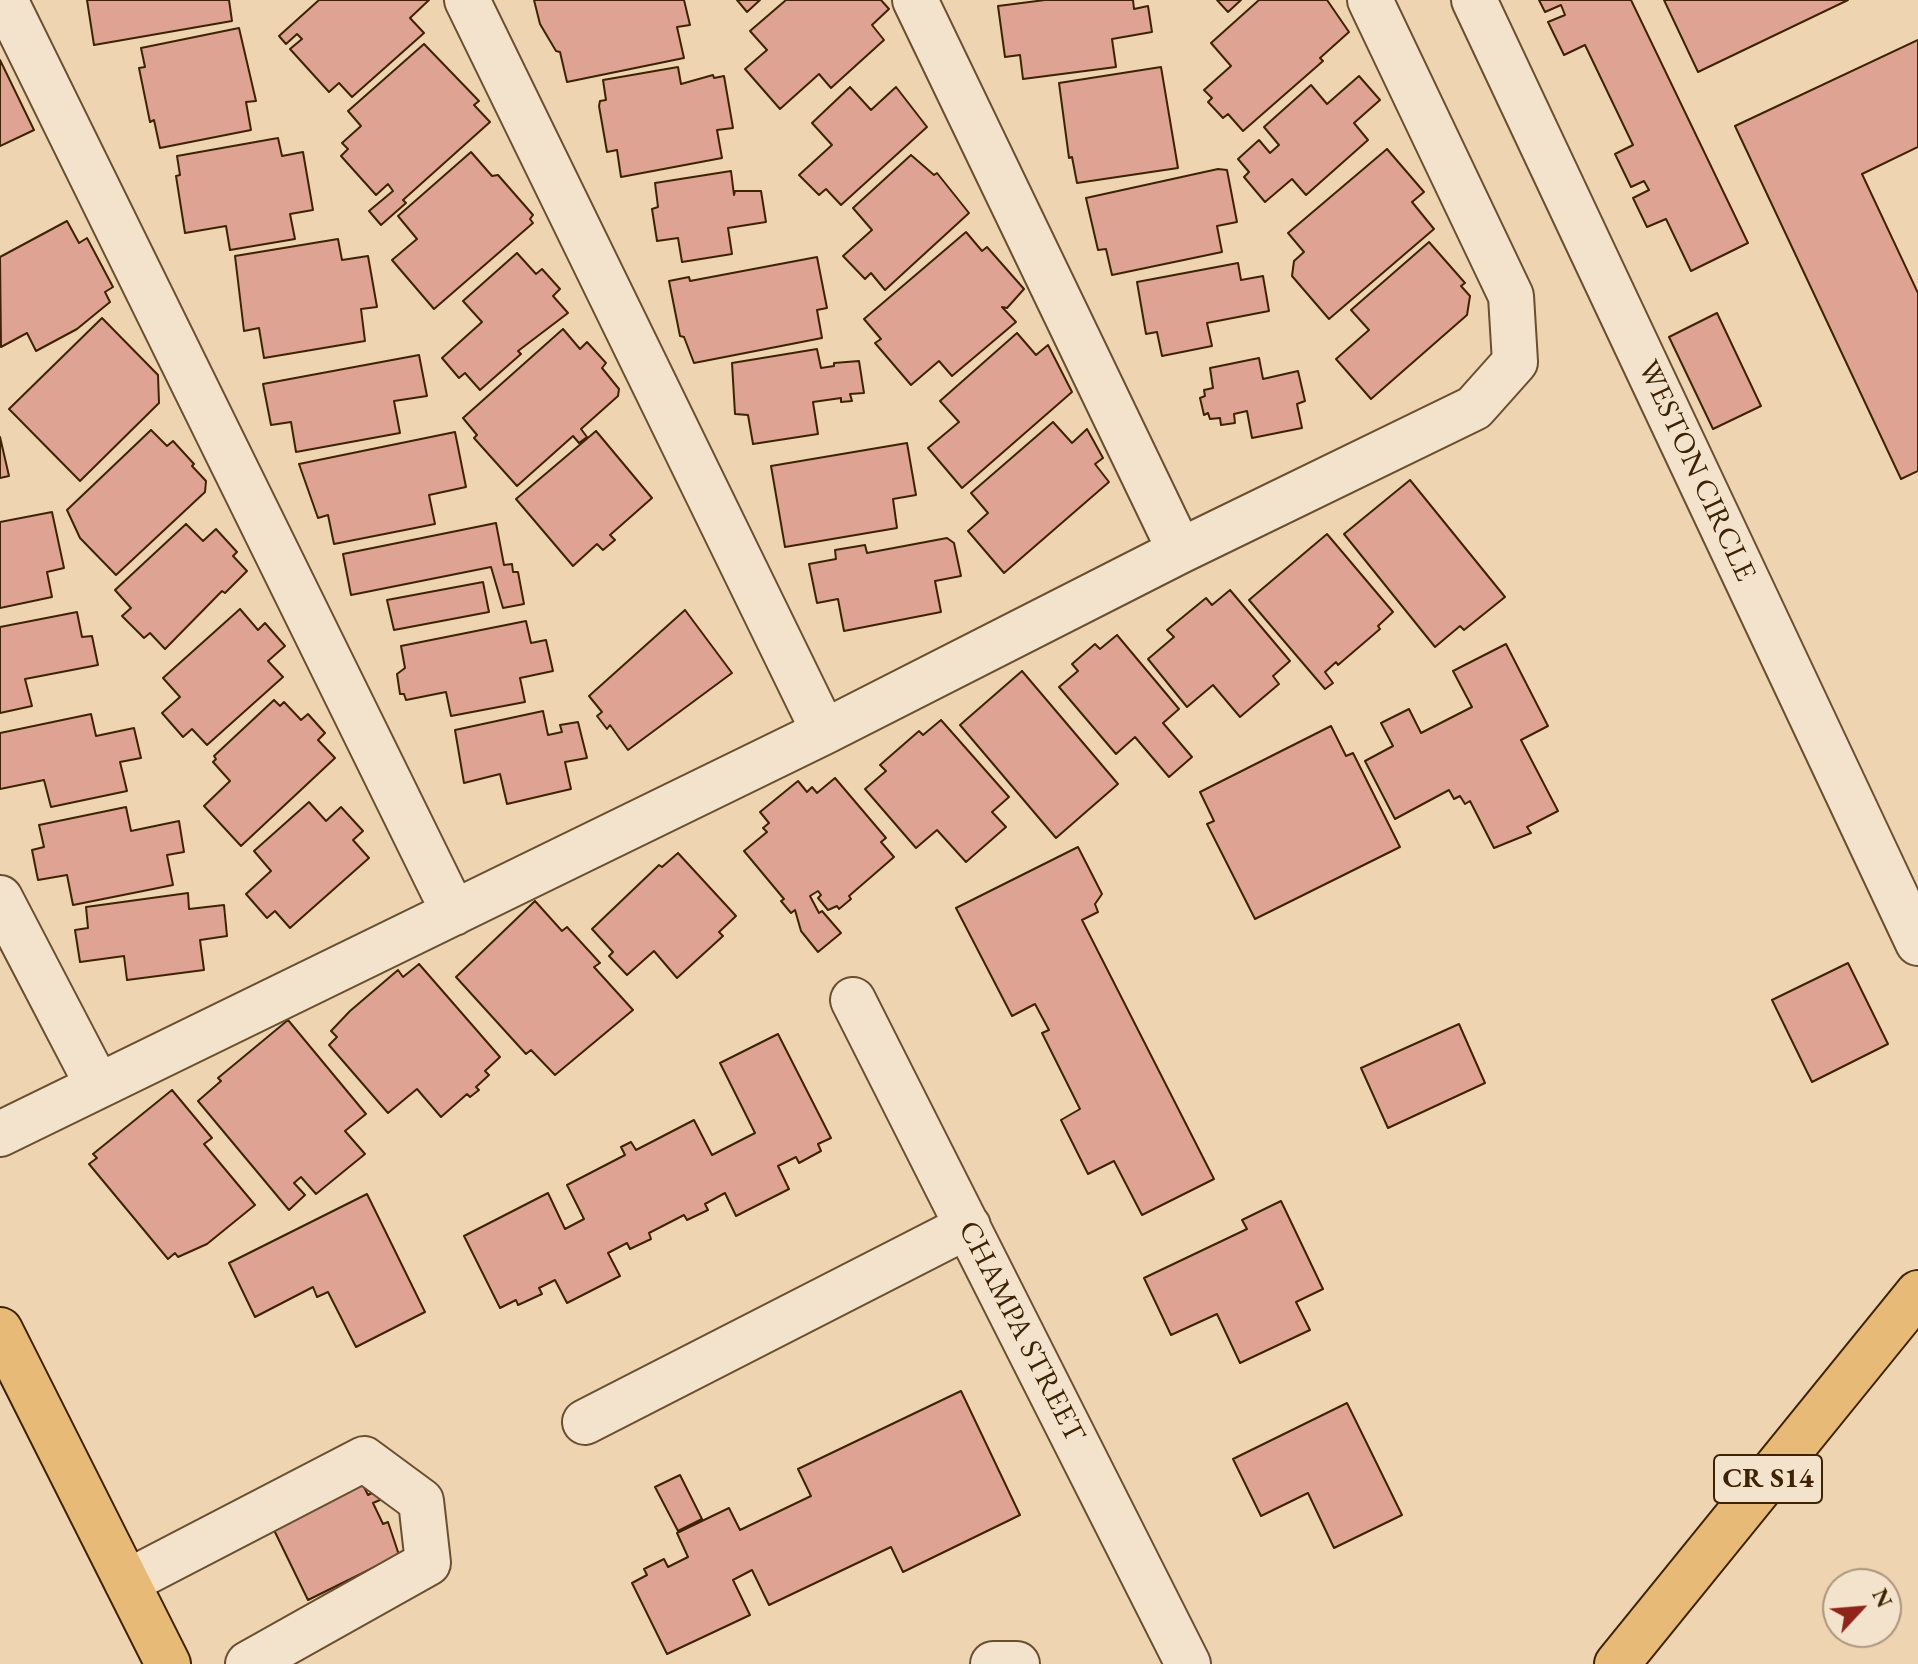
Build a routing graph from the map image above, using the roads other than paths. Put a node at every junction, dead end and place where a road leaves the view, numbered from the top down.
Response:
1 (5, 0) edge
2 (467, 0) edge
3 (915, 0) edge
4 (1370, 0) edge
5 (1474, 0) edge
6 (1180, 551) junction
7 (824, 732) junction
8 (0, 898) edge
9 (454, 913) junction
10 (1918, 943) edge
11 (853, 1000) dead end
12 (98, 1086) junction
13 (0, 1134) edge
14 (968, 1226) junction
15 (1918, 1293) edge
16 (0, 1330) edge
17 (585, 1422) dead end
18 (127, 1582) junction
19 (168, 1664) edge
20 (248, 1664) edge
21 (993, 1664) edge
22 (1017, 1664) edge
23 (1188, 1664) edge
24 (1617, 1664) edge

1 - 9 street
2 - 7 street
3 - 6 street
4 - 6 street
5 - 10 street, WESTON CIRCLE
6 - 7 street
7 - 9 street
8 - 12 street
9 - 12 street
11 - 14 street, CHAMPA STREET
12 - 13 street
14 - 17 street
14 - 23 street, CHAMPA STREET
15 - 24 main road, CR S14
16 - 18 main road
18 - 19 main road
18 - 20 street
21 - 22 street

